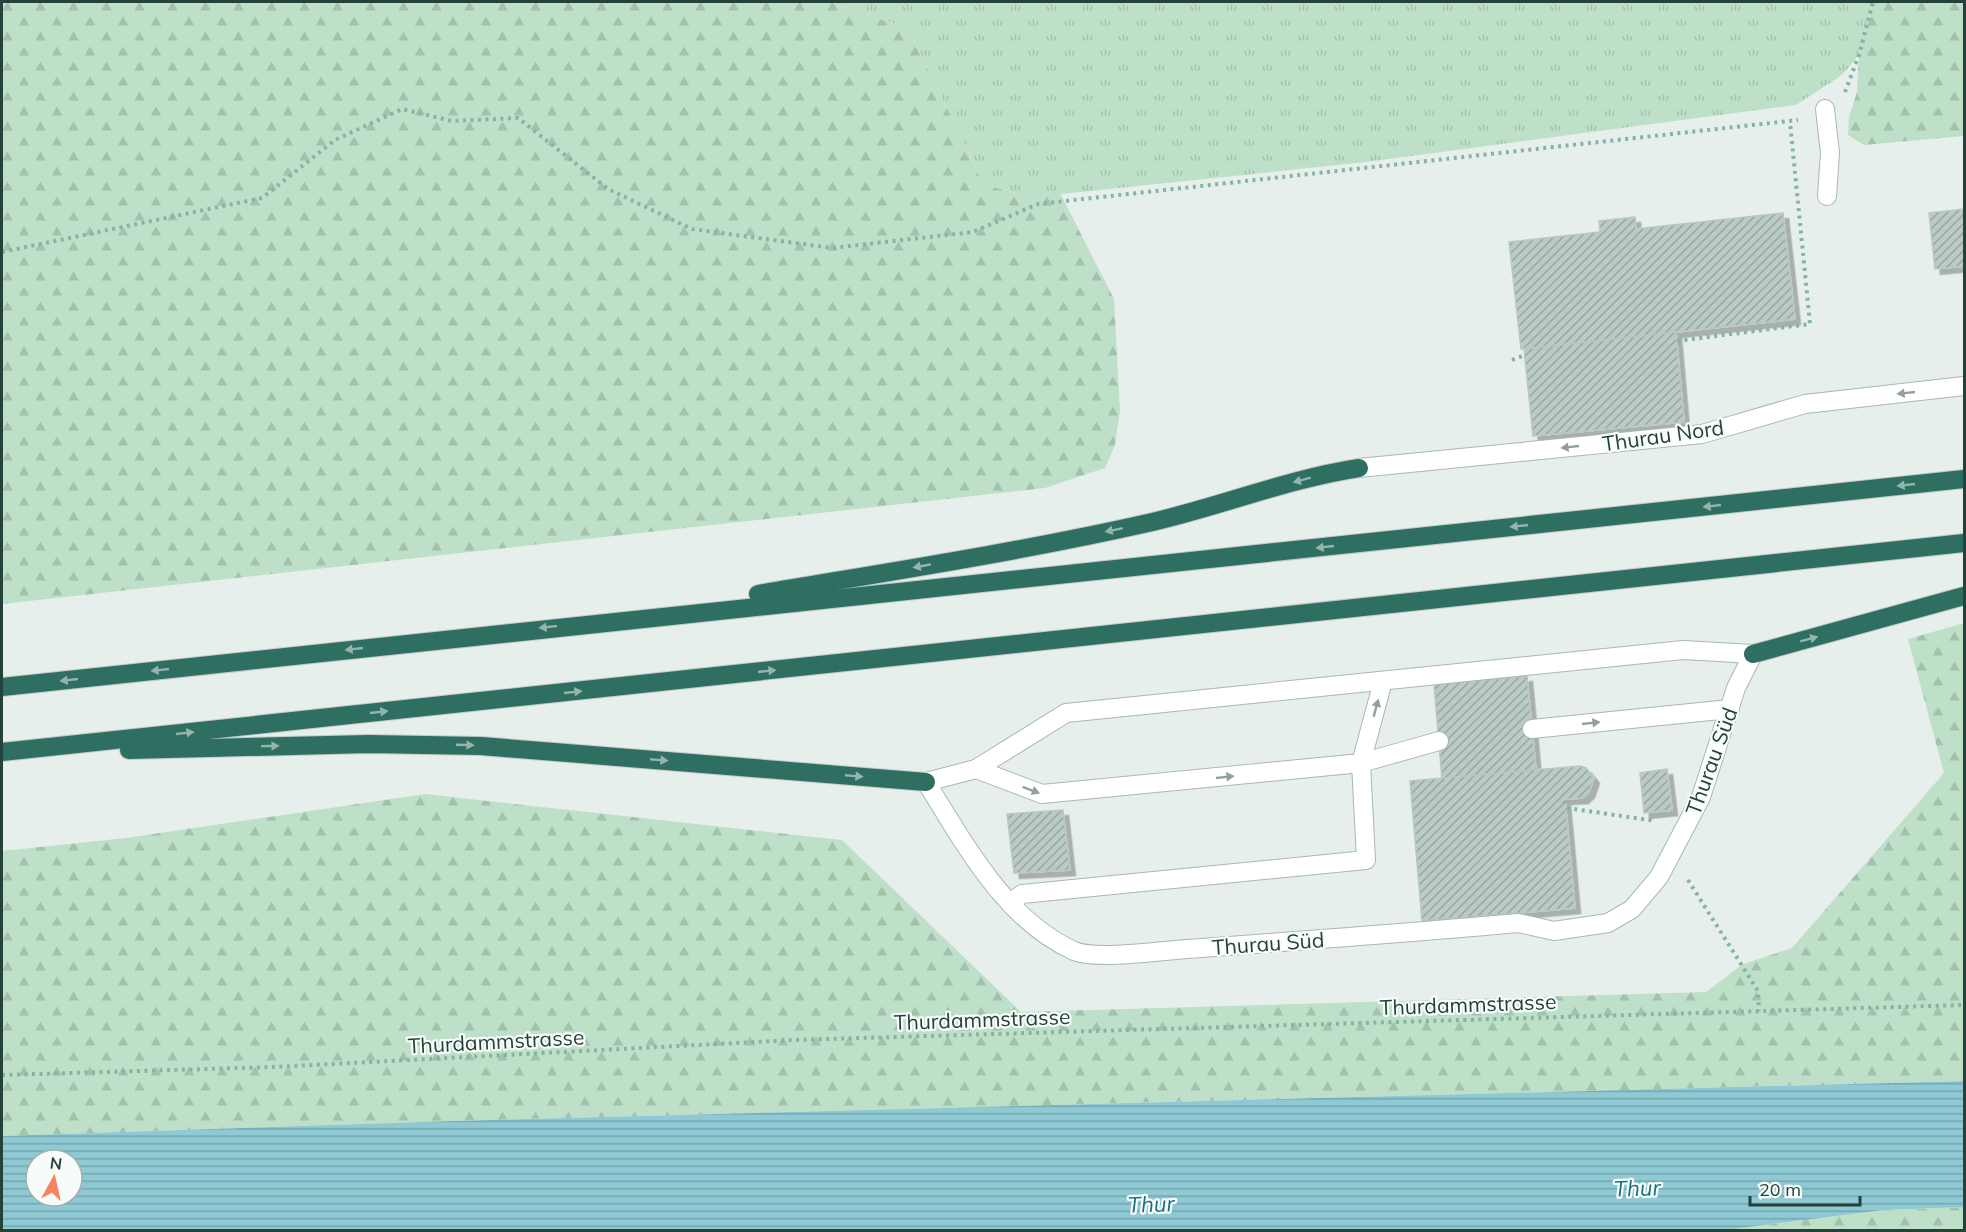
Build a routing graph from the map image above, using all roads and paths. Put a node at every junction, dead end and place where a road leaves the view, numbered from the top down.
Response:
1 (1874, 2) edge
2 (1825, 109) junction
3 (1790, 122) junction
4 (1827, 195) dead end
5 (2, 252) edge
6 (1677, 341) dead end
7 (1525, 355) dead end
8 (1512, 360) dead end
9 (1965, 386) edge
10 (1359, 468) joint
11 (1965, 479) edge
12 (1965, 543) edge
13 (1965, 596) edge
14 (606, 621) junction
15 (1753, 654) junction
16 (1383, 681) junction
17 (2, 687) edge
18 (1730, 709) junction
19 (1533, 729) dead end
20 (1439, 741) dead end
21 (2, 752) edge
22 (1361, 764) junction
23 (976, 770) junction
24 (926, 782) junction
25 (1010, 903) junction
26 (1965, 1005) edge
27 (2, 1075) edge

1 - 2 path
2 - 3 path
2 - 4 lane
3 - 5 path
3 - 6 path
7 - 8 path
9 -> 10 lane, Thurau Nord
10 -> 14 highway
11 -> 14 highway
21 -> 12 highway
15 -> 13 highway
14 -> 17 highway
15 - 16 lane
15 - 18 lane, Thurau Süd
22 -> 16 lane
16 - 23 lane
19 -> 18 lane
18 - 25 lane, Thurau Süd
20 - 22 lane
21 -> 24 highway
23 -> 22 lane
22 - 25 lane
23 - 24 lane
24 - 25 lane, Thurau Süd
26 - 27 path, Thurdammstrasse

